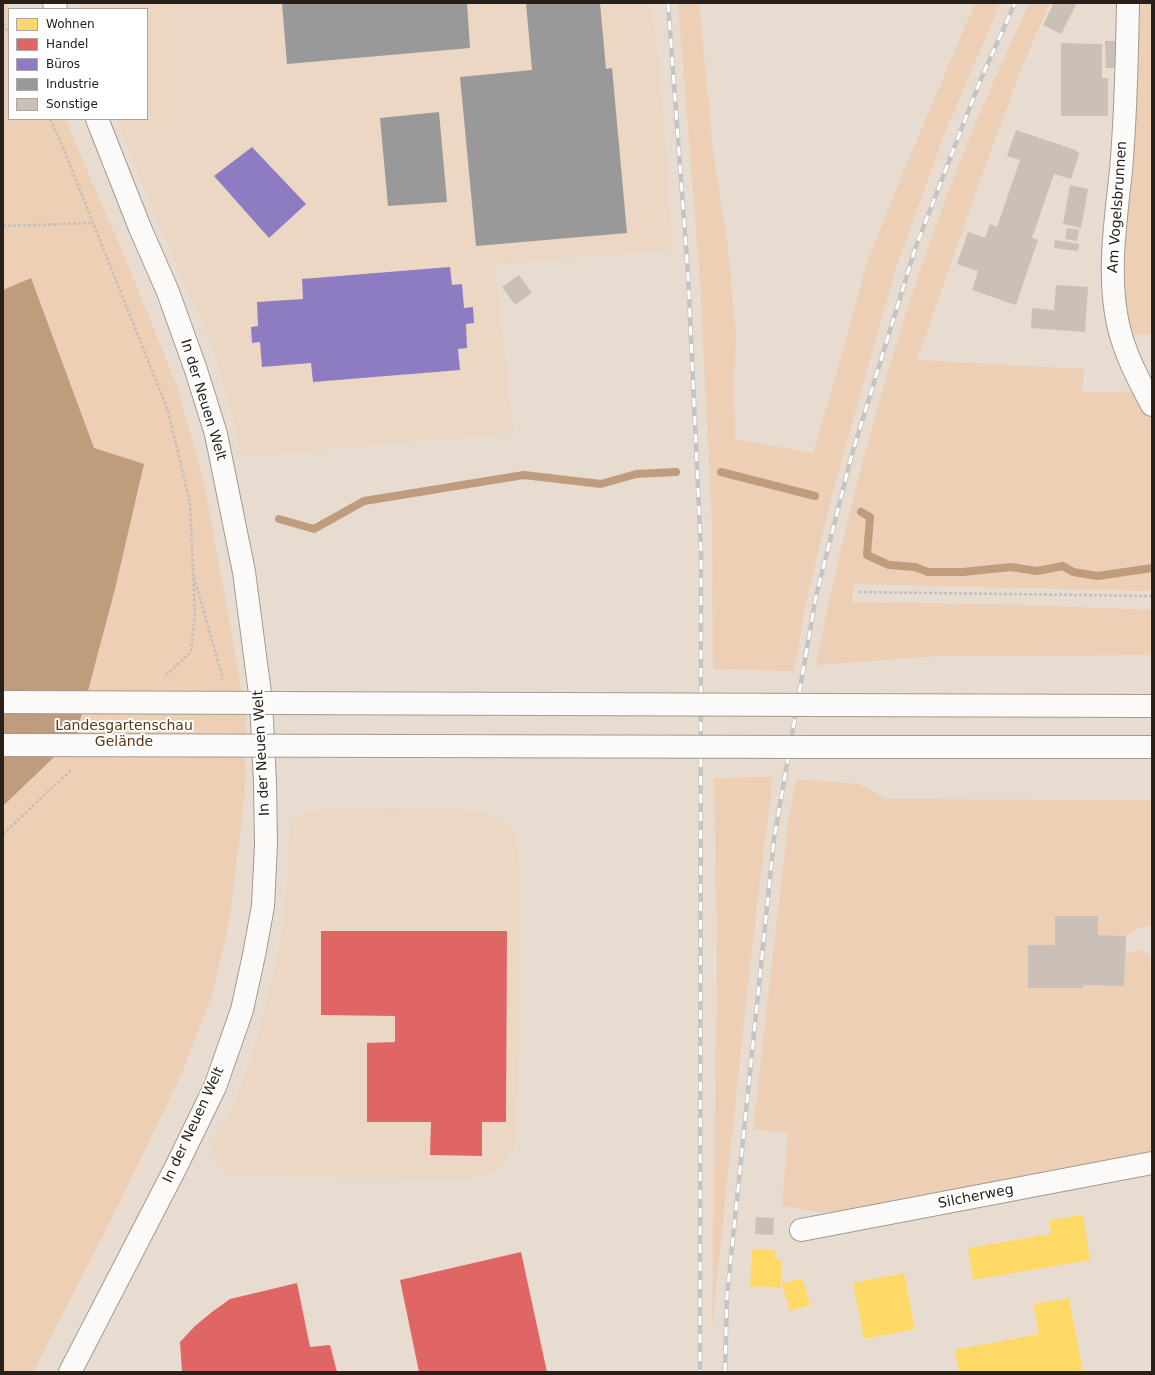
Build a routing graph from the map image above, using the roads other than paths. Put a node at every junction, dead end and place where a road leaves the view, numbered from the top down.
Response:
1 (1128, 3) edge
2 (97, 120) edge
3 (1152, 404) edge
4 (3, 702) edge
5 (1152, 706) edge
6 (3, 745) edge
7 (1152, 747) edge
8 (1152, 1163) edge
9 (801, 1230) dead end
10 (70, 1372) edge

1 - 3 main road, Am Vogelsbrunnen
2 - 10 main road, In der Neuen Welt
4 - 5 main road, bridge
6 - 7 main road, bridge
8 - 9 main road, Silcherweg

